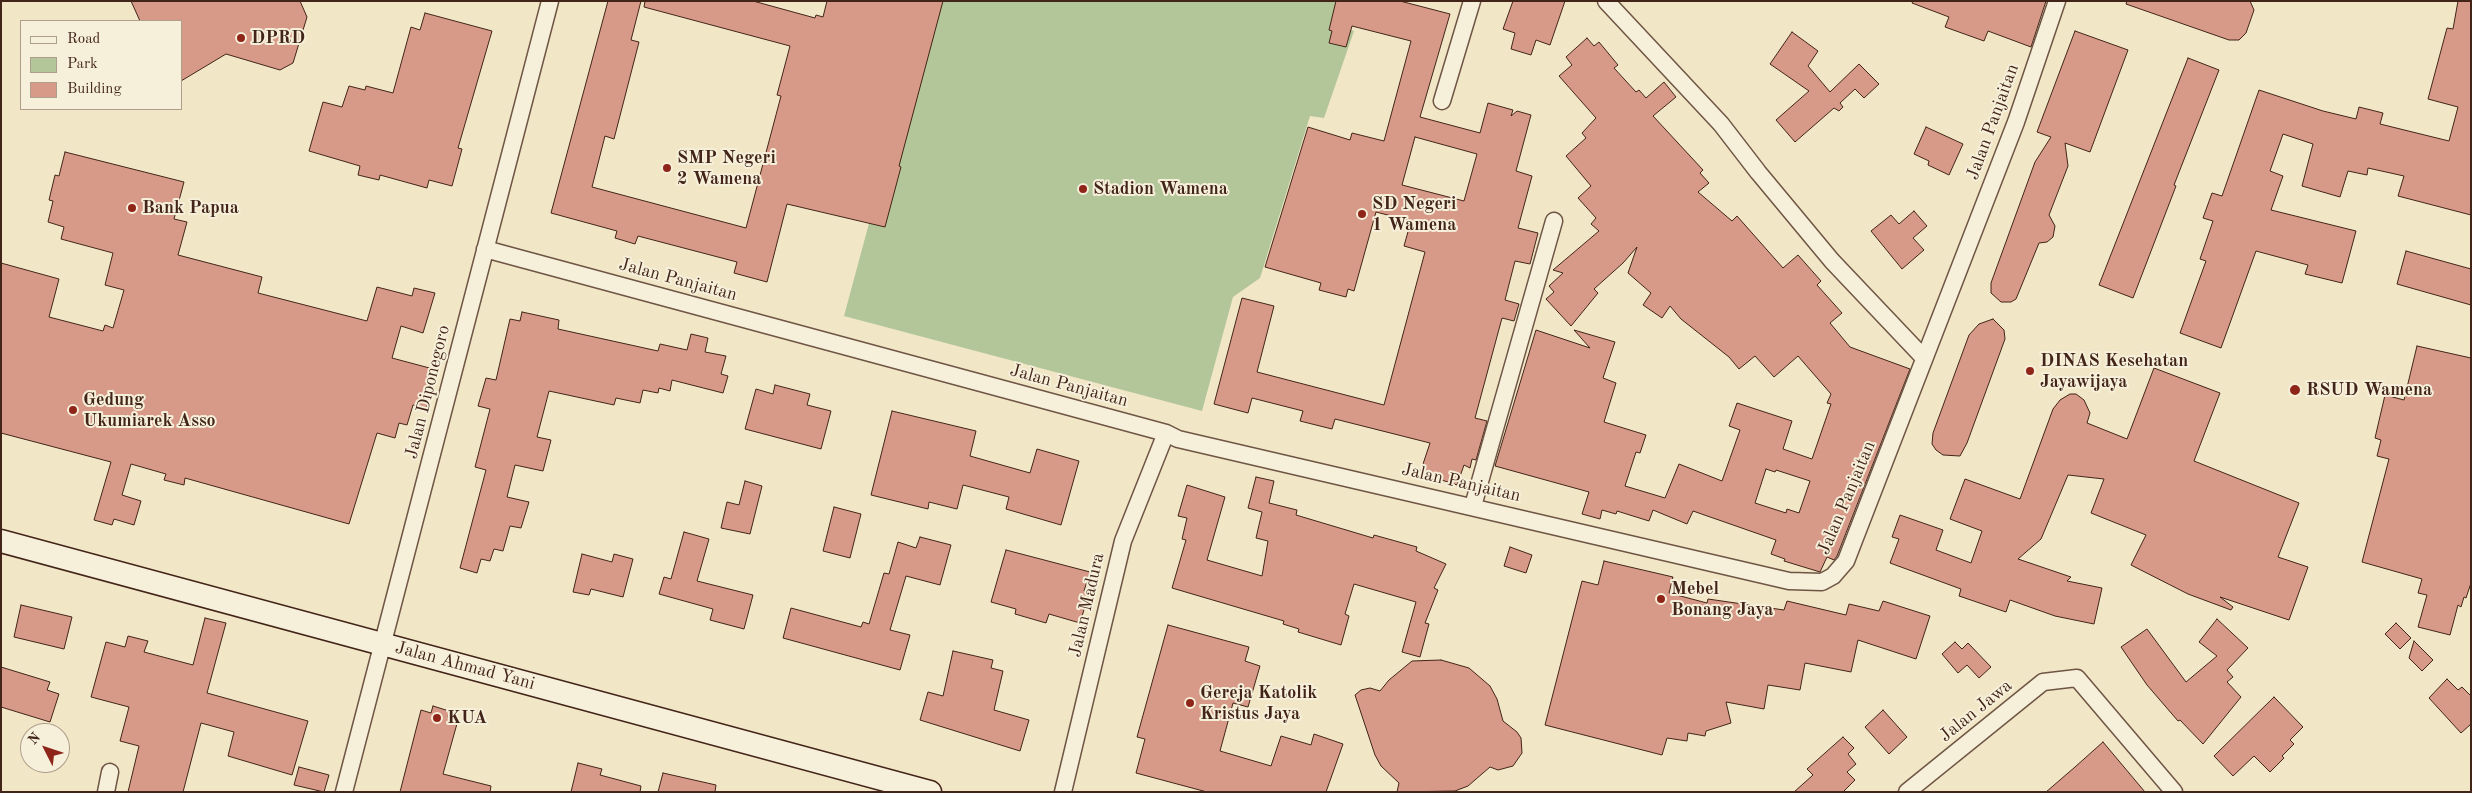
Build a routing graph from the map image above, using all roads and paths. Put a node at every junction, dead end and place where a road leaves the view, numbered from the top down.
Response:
1 (550, 1) edge
2 (1472, 1) edge
3 (1606, 1) edge
4 (2057, 1) edge
5 (1442, 101) dead end
6 (1554, 221) dead end
7 (485, 249) junction
8 (1924, 358) junction
9 (1166, 433) junction
10 (1473, 506) junction
11 (1, 541) edge
12 (384, 644) junction
13 (110, 772) dead end
14 (106, 792) edge
15 (344, 792) edge
16 (930, 792) edge
17 (1063, 792) edge
18 (1907, 792) edge
19 (2174, 792) edge

1 - 7 street, Jalan Diponegoro
2 - 5 street
3 - 8 street
4 - 8 street, Jalan Panjaitan
6 - 10 street
7 - 9 street, Jalan Panjaitan
7 - 12 street, Jalan Diponegoro
8 - 10 street, Jalan Panjaitan
9 - 10 street, Jalan Panjaitan
9 - 17 street, Jalan Madura
11 - 12 main road, Jalan Ahmad Yani
12 - 15 street, Jalan Diponegoro
12 - 16 main road, Jalan Ahmad Yani
13 - 14 street
18 - 19 street, Jalan Jawa

